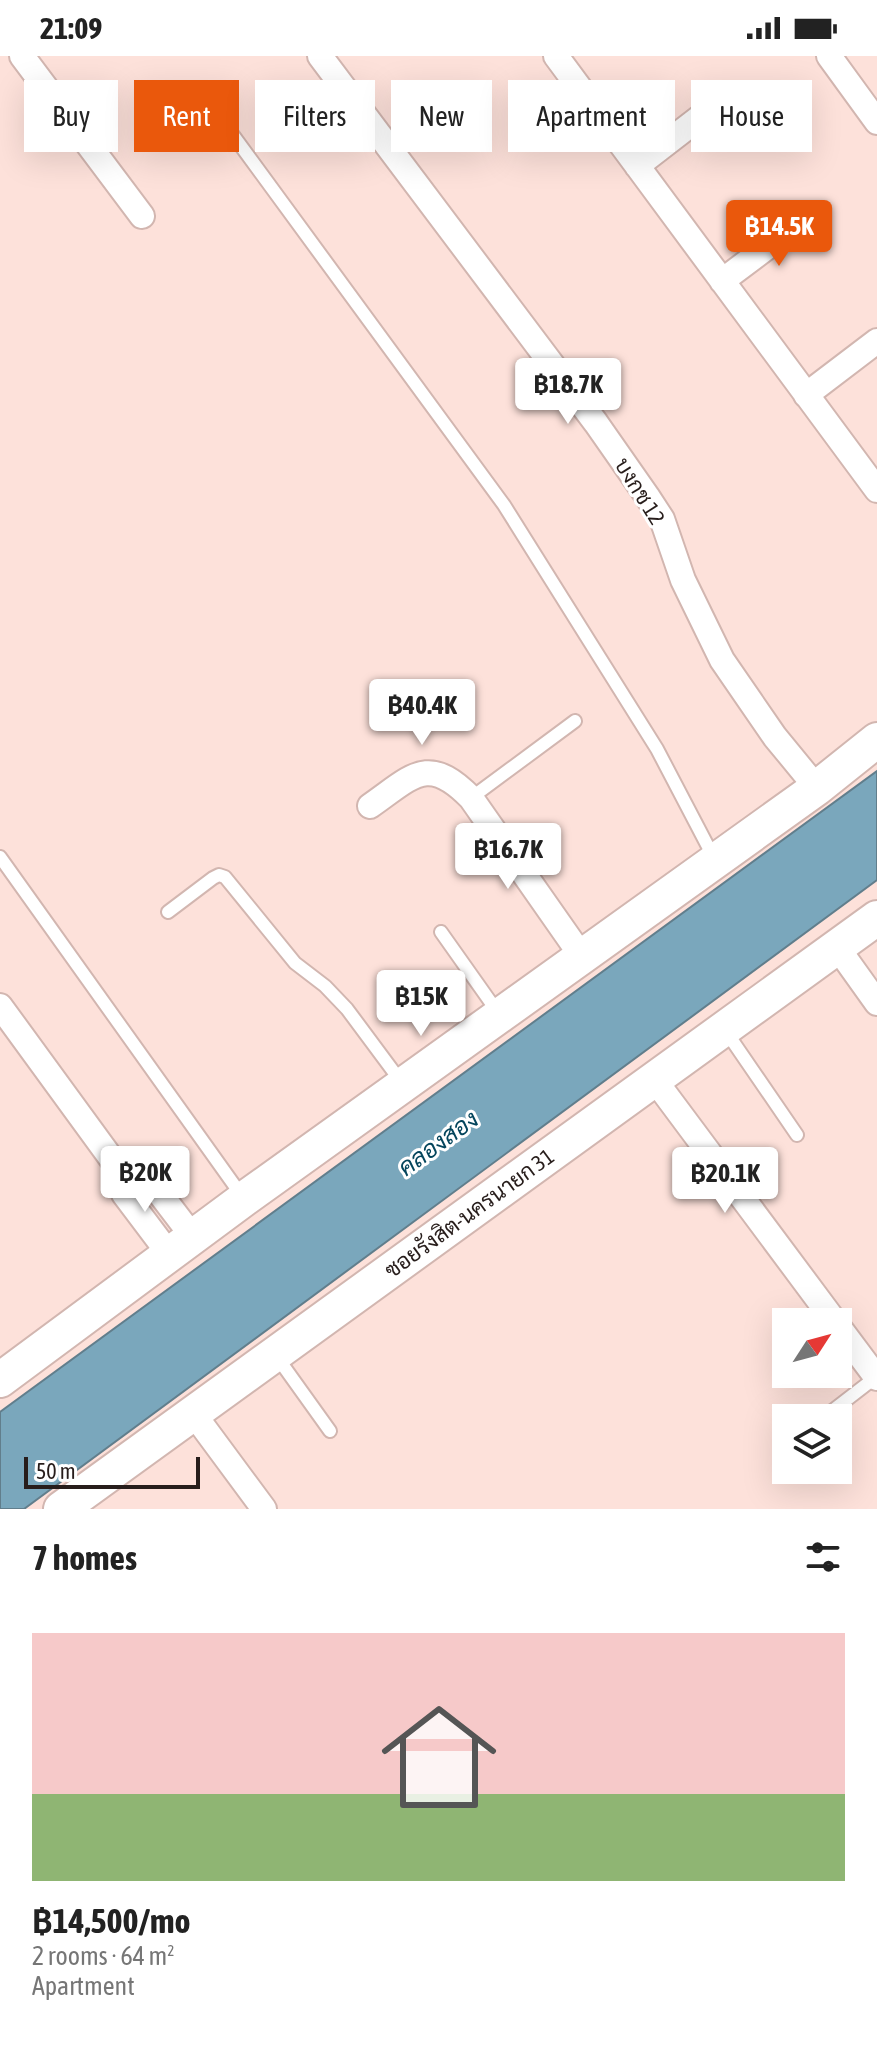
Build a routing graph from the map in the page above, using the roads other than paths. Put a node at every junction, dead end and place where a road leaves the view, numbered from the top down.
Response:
1 (22, 56) edge
2 (320, 56) edge
3 (556, 56) edge
4 (829, 56) edge
5 (877, 122) edge
6 (691, 124) edge
7 (239, 143) edge
8 (637, 166) junction
9 (142, 216) dead end
10 (807, 217) dead end
11 (722, 281) junction
12 (877, 341) edge
13 (806, 395) junction
14 (877, 490) edge
15 (575, 721) dead end
16 (877, 740) edge
17 (817, 788) junction
18 (471, 798) junction
19 (370, 806) dead end
20 (0, 857) edge
21 (716, 861) junction
22 (168, 912) dead end
23 (877, 918) edge
24 (441, 932) dead end
25 (837, 947) junction
26 (583, 958) junction
27 (877, 1003) edge
28 (0, 1006) edge
29 (501, 1016) junction
30 (723, 1027) junction
31 (654, 1079) junction
32 (403, 1086) junction
33 (797, 1135) dead end
34 (244, 1199) junction
35 (181, 1246) junction
36 (821, 1308) edge
37 (852, 1348) edge
38 (275, 1354) junction
39 (1, 1377) edge
40 (876, 1378) edge
41 (842, 1404) edge
42 (193, 1413) junction
43 (330, 1431) dead end
44 (61, 1509) edge
45 (264, 1509) edge

1 - 9 street
2 - 17 street, บงกช 12
3 - 8 street
4 - 5 street
6 - 8 street
7 - 21 lane
8 - 11 street
10 - 11 street
11 - 13 street
12 - 13 street
13 - 14 street
15 - 18 lane
16 - 17 street
17 - 21 street
18 - 19 street
18 - 26 street
20 - 34 lane
21 - 26 street
22 - 32 lane
23 - 25 street, ซอยรังสิต-นครนายก 31
24 - 29 lane
25 - 27 street
25 - 30 street, ซอยรังสิต-นครนายก 31
26 - 29 street
28 - 35 street
29 - 32 street
30 - 31 street, ซอยรังสิต-นครนายก 31
30 - 33 lane
31 - 36 street
31 - 38 street, ซอยรังสิต-นครนายก 31
32 - 34 street
34 - 35 street
35 - 39 street
37 - 40 street
38 - 42 street, ซอยรังสิต-นครนายก 31
38 - 43 lane
40 - 41 lane
42 - 44 street, ซอยรังสิต-นครนายก 31
42 - 45 street

